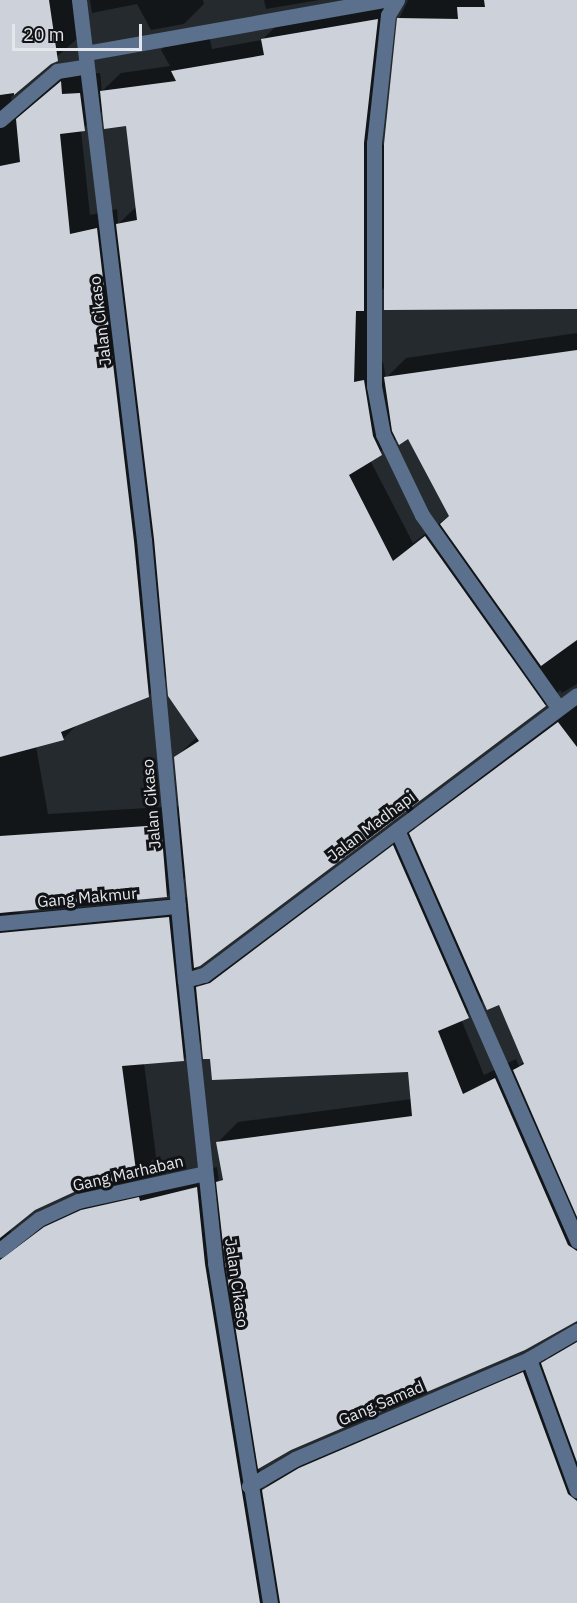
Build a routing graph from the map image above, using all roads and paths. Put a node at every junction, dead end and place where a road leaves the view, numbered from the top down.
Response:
1 (79, 0) edge
2 (383, 0) edge
3 (398, 0) edge
4 (86, 60) junction
5 (0, 120) edge
6 (577, 695) edge
7 (558, 708) junction
8 (397, 830) junction
9 (178, 906) junction
10 (0, 923) edge
11 (185, 980) junction
12 (205, 1173) junction
13 (577, 1240) edge
14 (0, 1250) edge
15 (577, 1331) edge
16 (529, 1359) junction
17 (249, 1485) junction
18 (577, 1491) edge
19 (270, 1603) edge

1 - 4 street, Jalan Cikaso
2 - 4 street
3 - 7 street
4 - 5 street
4 - 9 street, Jalan Cikaso
6 - 7 street, Jalan Madhapi
7 - 8 street, Jalan Madhapi
8 - 11 street, Jalan Madhapi
8 - 13 street
9 - 10 street, Gang Makmur
9 - 11 street, Jalan Cikaso
11 - 12 street, Jalan Cikaso
12 - 14 street, Gang Marhaban
12 - 17 street, Jalan Cikaso
15 - 16 street, Gang Samad
16 - 17 street, Gang Samad
16 - 18 street
17 - 19 street, Jalan Cikaso

